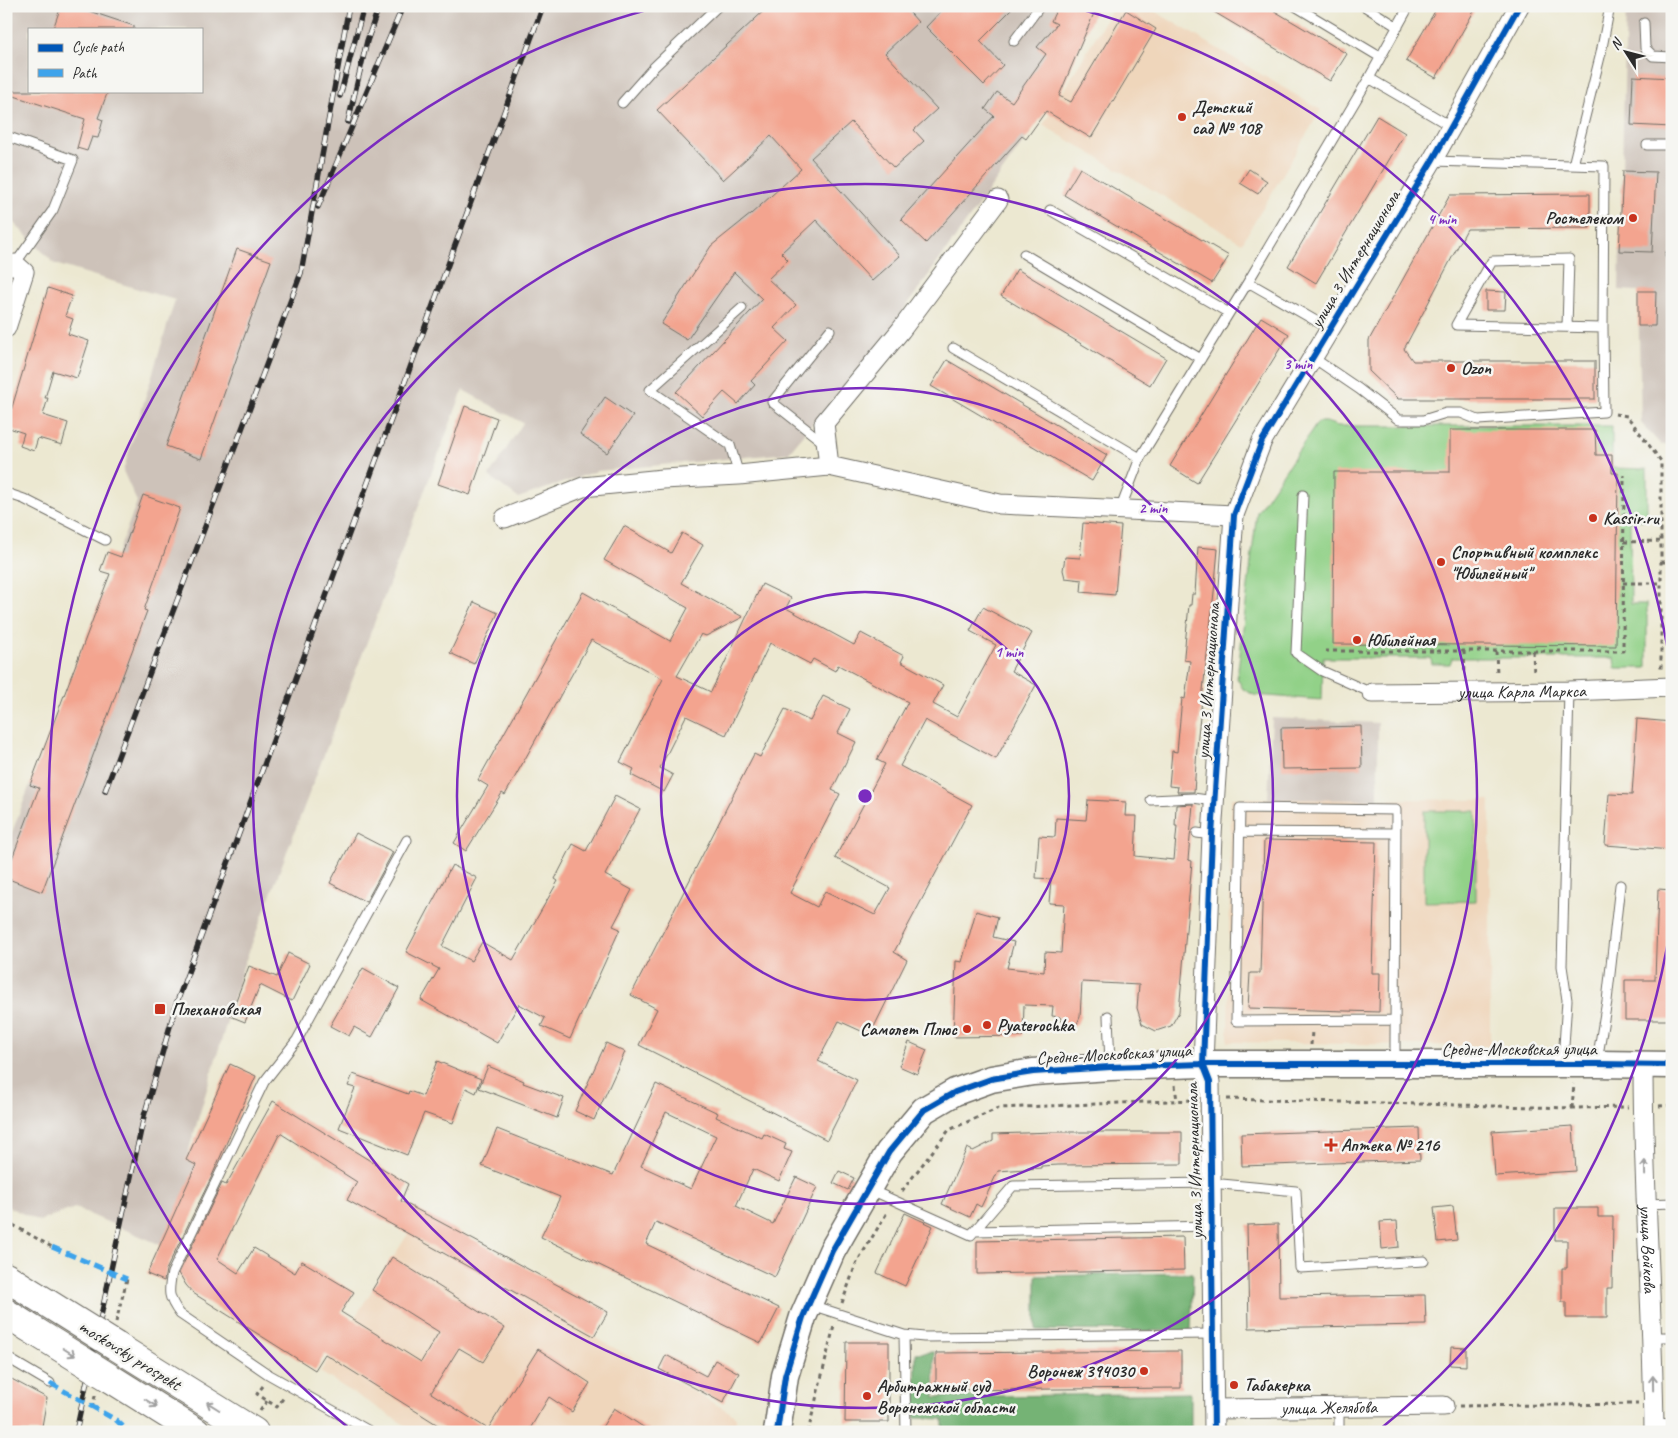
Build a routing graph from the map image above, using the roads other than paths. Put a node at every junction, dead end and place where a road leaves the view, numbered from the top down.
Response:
1 (718, 6) edge
2 (1040, 6) edge
3 (1295, 6) edge
4 (1364, 6) edge
5 (1409, 6) edge
6 (1519, 6) edge
7 (1610, 6) edge
8 (1644, 23) dead end
9 (1398, 27) junction
10 (1014, 41) dead end
11 (1380, 57) junction
12 (1672, 57) edge
13 (1369, 78) junction
14 (622, 103) dead end
15 (1452, 127) junction
16 (6, 136) edge
17 (1647, 145) dead end
18 (1672, 145) edge
19 (1432, 161) junction
20 (1573, 165) junction
21 (998, 200) dead end
22 (1050, 210) dead end
23 (1024, 254) dead end
24 (11, 265) edge
25 (1248, 282) junction
26 (742, 308) dead end
27 (1229, 313) junction
28 (6, 328) edge
29 (1567, 328) junction
30 (1604, 328) junction
31 (1330, 329) junction
32 (830, 330) dead end
33 (953, 348) dead end
34 (1312, 357) junction
35 (1201, 359) junction
36 (826, 445) junction
37 (1140, 458) junction
38 (829, 466) junction
39 (739, 475) junction
40 (6, 493) edge
41 (1303, 495) dead end
42 (1120, 510) junction
43 (1234, 515) junction
44 (505, 518) dead end
45 (105, 540) dead end
46 (1666, 687) edge
47 (1569, 691) junction
48 (1372, 693) joint
49 (1151, 800) dead end
50 (1215, 801) junction
51 (1239, 832) junction
52 (1396, 833) junction
53 (407, 840) dead end
54 (1620, 885) dead end
55 (1108, 1016) dead end
56 (1395, 1020) junction
57 (1203, 1064) junction
58 (1395, 1064) junction
59 (1562, 1064) junction
60 (1597, 1064) junction
61 (1643, 1065) junction
62 (1672, 1066) edge
63 (1110, 1067) junction
64 (1211, 1182) junction
65 (869, 1189) junction
66 (1672, 1203) edge
67 (1646, 1204) junction
68 (1212, 1226) junction
69 (974, 1231) junction
70 (1424, 1261) dead end
71 (6, 1277) edge
72 (808, 1304) junction
73 (17, 1320) edge
74 (904, 1334) junction
75 (1213, 1334) junction
76 (1652, 1337) junction
77 (1672, 1337) edge
78 (6, 1357) edge
79 (50, 1383) dead end
80 (1444, 1406) road end
81 (1339, 1407) junction
82 (1214, 1409) junction
83 (256, 1423) edge
84 (1660, 1426) edge
85 (196, 1432) edge
86 (371, 1432) edge
87 (777, 1432) edge
88 (906, 1432) edge
89 (1214, 1432) edge
90 (1339, 1432) edge

1 - 14 lane
2 - 10 lane
3 - 11 lane
4 - 9 lane
5 - 9 lane
6 - 15 street, улица 3 Интернационала
7 - 20 lane
8 - 12 lane
9 - 11 lane
11 - 13 lane
13 - 15 lane
13 - 25 lane
15 - 19 street, улица 3 Интернационала
16 - 24 lane
17 - 18 lane
19 - 20 lane
19 - 31 street, улица 3 Интернационала
20 - 30 lane
21 - 36 street
22 - 27 lane
23 - 35 lane
24 - 28 street
25 - 27 lane
25 - 31 lane
26 - 39 lane
27 - 35 lane
29 - 29 lane
29 - 30 lane
30 - 34 lane
31 - 34 street, улица 3 Интернационала
32 - 36 lane
33 - 37 lane
34 - 43 street, улица 3 Интернационала
35 - 37 lane
36 - 38 street
37 - 42 lane
38 - 39 street
38 - 42 street
39 - 44 street
40 - 45 lane
41 - 48 lane
42 - 43 street
43 - 50 street, улица 3 Интернационала
46 - 47 street, улица Карла Маркса
47 - 48 street, улица Карла Маркса
47 - 59 lane
49 - 50 lane
50 - 57 street, улица 3 Интернационала
51 - 52 lane
51 - 52 lane
51 - 56 lane
52 - 56 lane
53 - 86 lane
54 - 60 lane
55 - 63 lane
56 - 58 lane
57 - 58 street, Средне-Московская улица
57 - 63 street, Средне-Московская улица
57 - 64 street, улица 3 Интернационала
58 - 59 street, Средне-Московская улица
59 - 60 street, Средне-Московская улица
60 - 61 street, Средне-Московская улица
61 - 62 street, Средне-Московская улица
67 -> 61 street, улица Войкова
63 - 65 street, Средне-Московская улица
64 - 68 street, улица 3 Интернационала
64 - 69 lane
64 - 70 lane
65 - 69 lane
65 - 72 street, Средне-Московская улица
66 - 67 lane
67 - 76 street, улица Войкова
68 - 69 lane
68 - 75 street, улица 3 Интернационала
83 -> 71 main road, moskovsky prospekt, bridge
72 - 74 lane
72 - 87 street, Средне-Московская улица
73 -> 85 main road, moskovsky prospekt, bridge
74 - 75 lane
74 - 88 lane
75 - 82 street, улица 3 Интернационала
76 - 77 lane
84 -> 76 street, улица Войкова
78 - 79 lane
80 - 81 street, улица Желябова
81 - 82 street, улица Желябова
81 - 90 lane
82 - 89 street, улица 3 Интернационала

